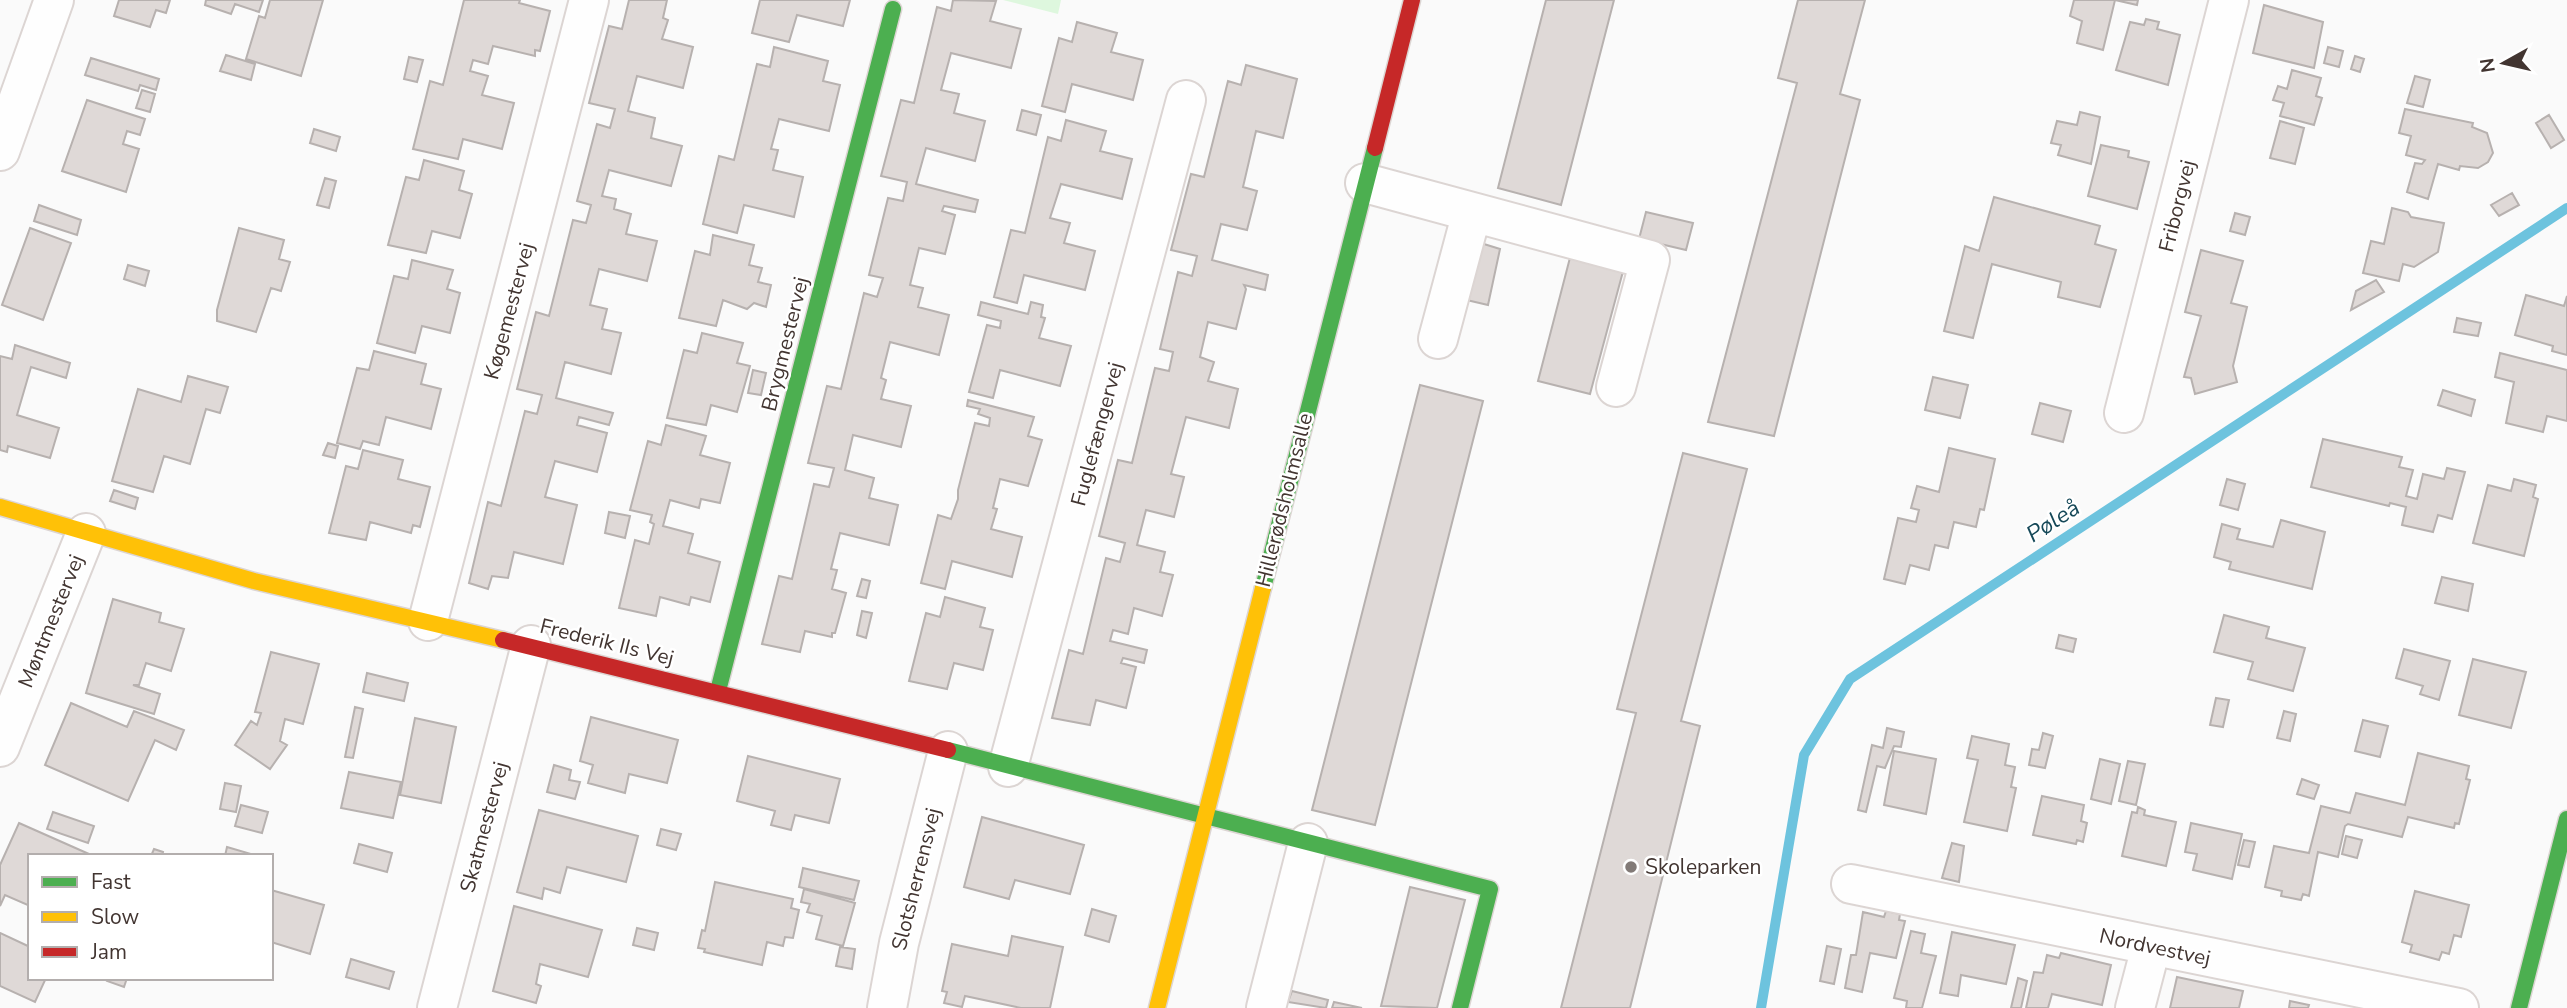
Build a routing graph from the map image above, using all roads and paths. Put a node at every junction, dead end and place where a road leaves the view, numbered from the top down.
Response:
1 (54, 0) edge
2 (590, 0) edge
3 (1412, 0) edge
4 (2229, 0) edge
5 (893, 9) dead end
6 (1186, 100) dead end
7 (0, 151) edge
8 (1365, 183) junction
9 (1472, 212) junction
10 (1438, 338) dead end
11 (1616, 387) dead end
12 (2124, 413) dead end
13 (0, 507) edge
14 (86, 533) junction
15 (428, 621) junction
16 (531, 645) junction
17 (718, 691) junction
18 (0, 747) edge
19 (947, 751) junction
20 (1008, 767) junction
21 (1204, 816) junction
22 (2567, 820) edge
23 (1308, 843) junction
24 (1851, 884) dead end
25 (2151, 947) junction
26 (437, 1008) edge
27 (887, 1008) edge
28 (1157, 1008) edge
29 (1266, 1008) edge
30 (1460, 1008) edge
31 (2135, 1008) edge
32 (2459, 1008) edge
33 (2519, 1008) edge

1 - 7 street
2 - 15 street, Køgemestervej
3 - 8 street, Hillerødsholmsalle
4 - 12 street, Friborgvej
5 - 17 street, Brygmestervej
6 - 20 street, Fuglefængervej
8 - 9 street
8 - 21 street, Hillerødsholmsalle
9 - 10 street
9 - 11 street
13 - 14 street, Frederik IIs Vej
14 - 15 street, Frederik IIs Vej
14 - 18 street, Møntmestervej
15 - 16 street, Frederik IIs Vej
16 - 17 street, Frederik IIs Vej
16 - 26 street, Skatmestervej
17 - 19 street, Frederik IIs Vej
19 - 20 street, Frederik IIs Vej
19 - 27 street, Slotsherrensvej
20 - 21 street, Frederik IIs Vej
21 - 23 street
21 - 28 street, Hillerødsholmsalle
22 - 33 street
23 - 29 street
23 - 30 street
24 - 25 street, Nordvestvej
25 - 31 street
25 - 32 street, Nordvestvej

